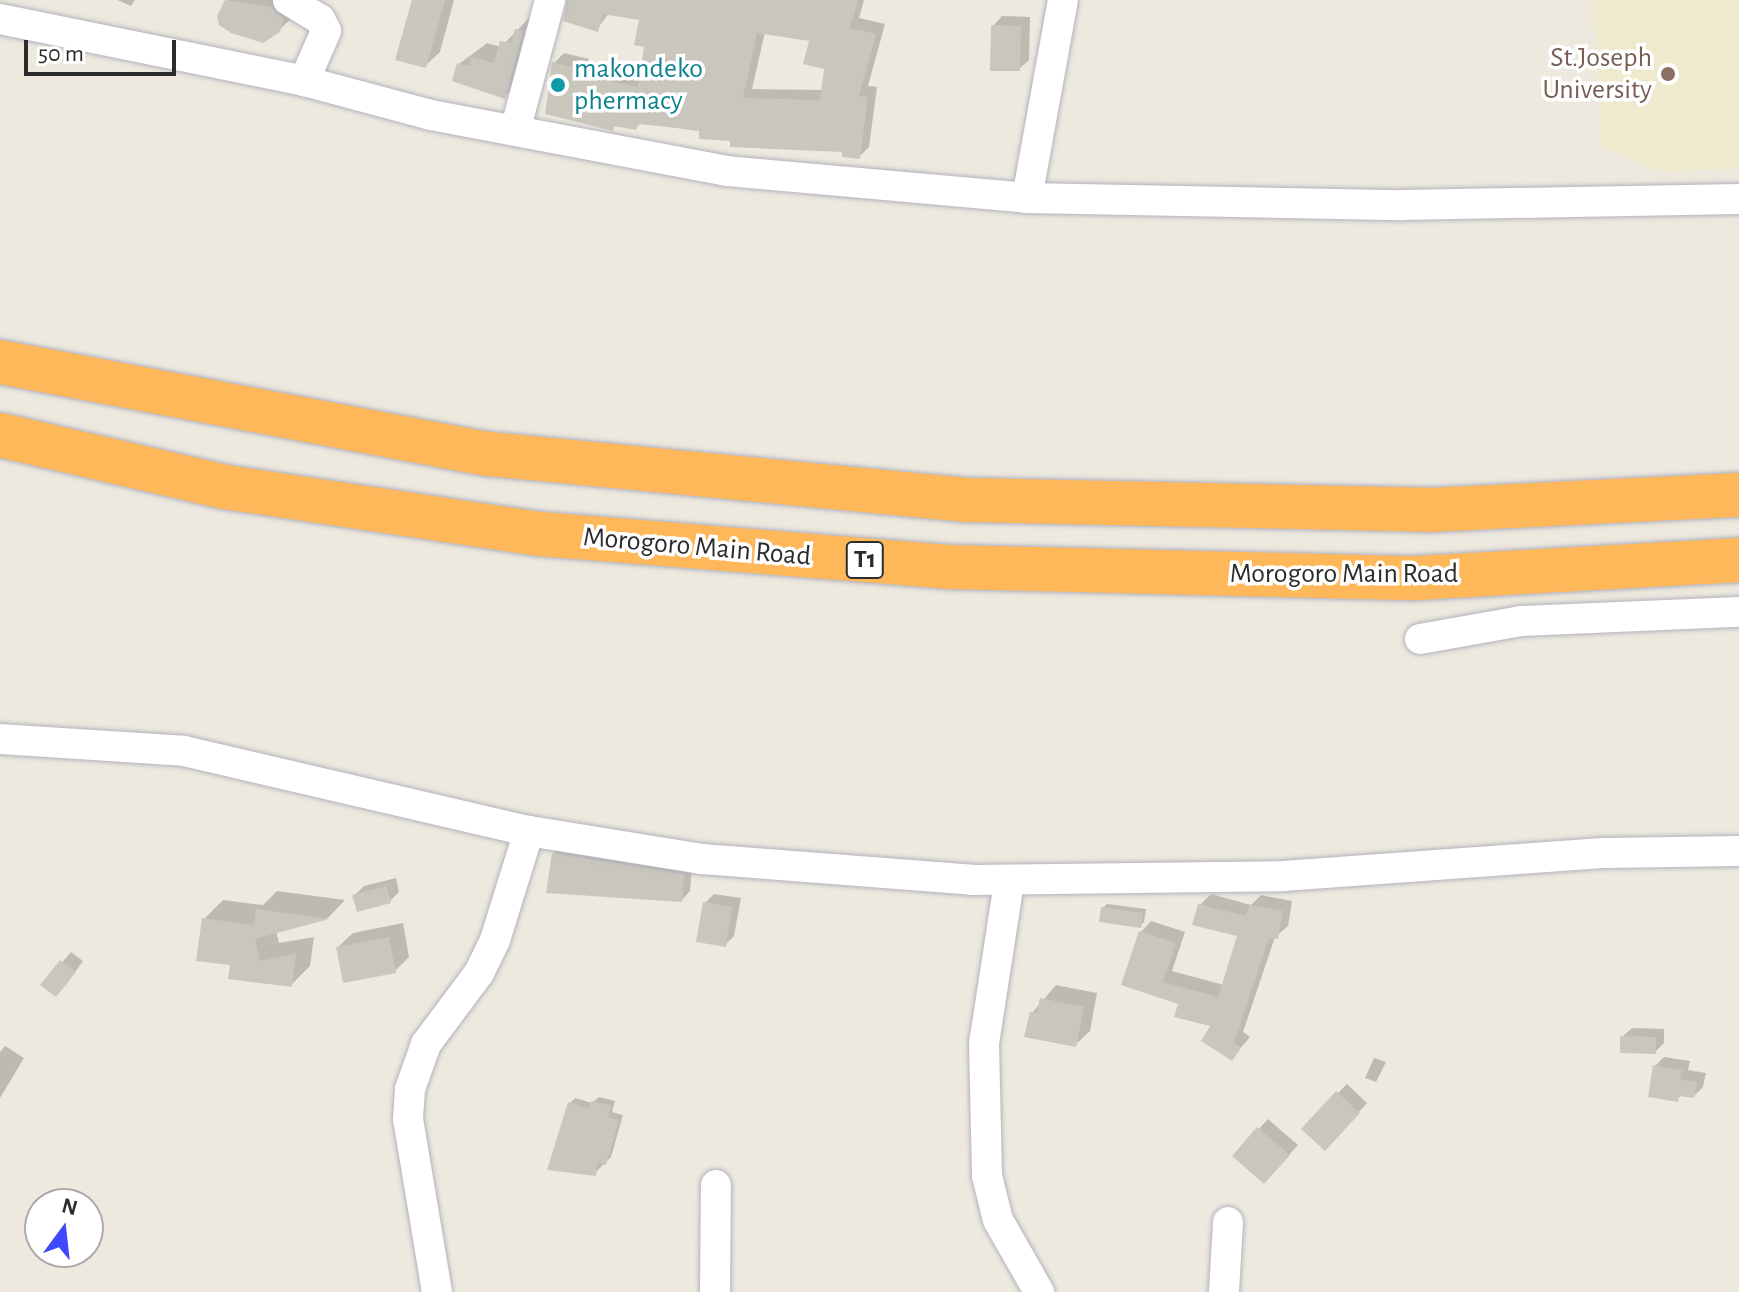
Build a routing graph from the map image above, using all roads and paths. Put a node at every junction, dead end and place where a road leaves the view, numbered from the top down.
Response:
1 (288, 0) edge
2 (550, 0) edge
3 (1063, 0) edge
4 (5, 16) edge
5 (304, 81) junction
6 (515, 131) junction
7 (1027, 198) junction
8 (1739, 199) edge
9 (0, 362) edge
10 (0, 435) edge
11 (1739, 495) edge
12 (1739, 560) edge
13 (1739, 612) edge
14 (1420, 639) dead end
15 (0, 739) edge
16 (529, 831) junction
17 (1739, 851) edge
18 (1007, 895) dead end
19 (716, 1185) dead end
20 (1228, 1222) dead end
21 (437, 1292) edge
22 (715, 1292) edge
23 (1039, 1292) edge
24 (1224, 1292) edge

1 - 5 street
2 - 6 street
3 - 7 street
4 - 5 street
5 - 6 street
6 - 7 street
7 - 8 street
9 - 11 highway
10 - 12 highway, Morogoro Main Road / T1
13 - 14 street
15 - 16 street
16 - 17 street
16 - 21 street
18 - 23 street
19 - 22 street
20 - 24 street

